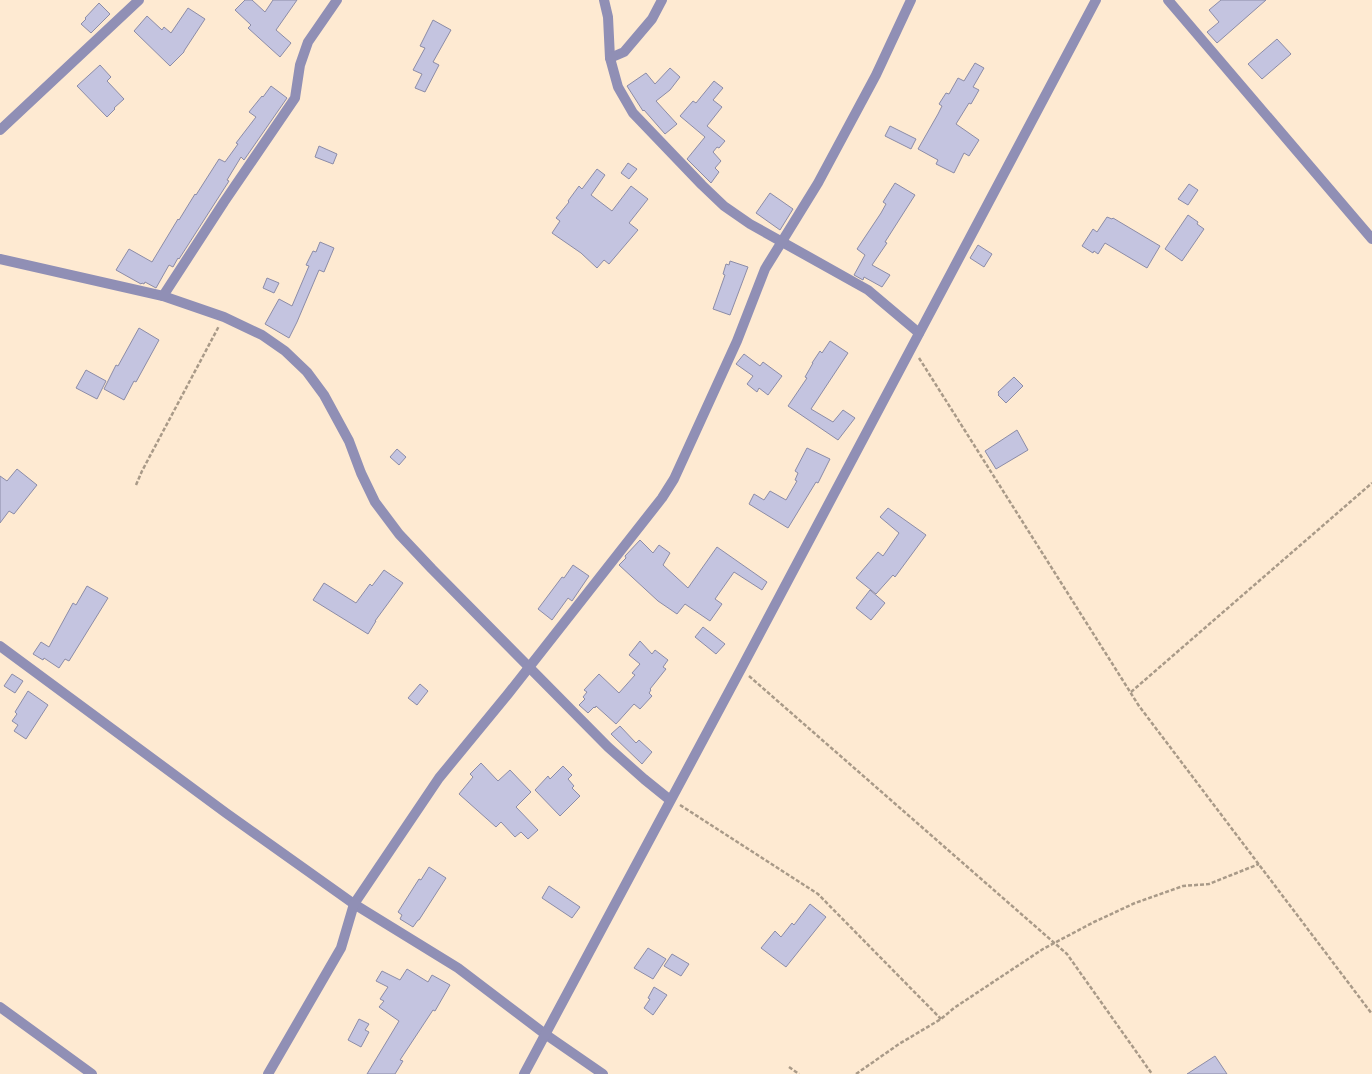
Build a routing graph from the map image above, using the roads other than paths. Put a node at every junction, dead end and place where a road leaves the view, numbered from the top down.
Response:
1 (140, 0) edge
2 (337, 0) edge
3 (604, 0) edge
4 (662, 0) edge
5 (911, 0) edge
6 (1096, 0) edge
7 (1168, 0) edge
8 (610, 58) junction
9 (0, 130) edge
10 (1372, 238) edge
11 (781, 242) junction
12 (0, 258) edge
13 (163, 296) junction
14 (919, 333) junction
15 (0, 646) edge
16 (530, 667) junction
17 (670, 800) junction
18 (354, 904) junction
19 (0, 1008) edge
20 (545, 1034) junction
21 (92, 1074) edge
22 (268, 1074) edge
23 (524, 1074) edge
24 (603, 1074) edge

1 - 9 street
2 - 13 street
3 - 8 street
4 - 8 street
5 - 11 street
6 - 14 street
7 - 10 street
8 - 11 street
11 - 14 street
11 - 16 street
12 - 13 street
13 - 16 street
14 - 17 street
15 - 18 street
16 - 17 street
16 - 18 street
17 - 20 street
18 - 20 street
18 - 22 street
19 - 21 street
20 - 23 street
20 - 24 street

